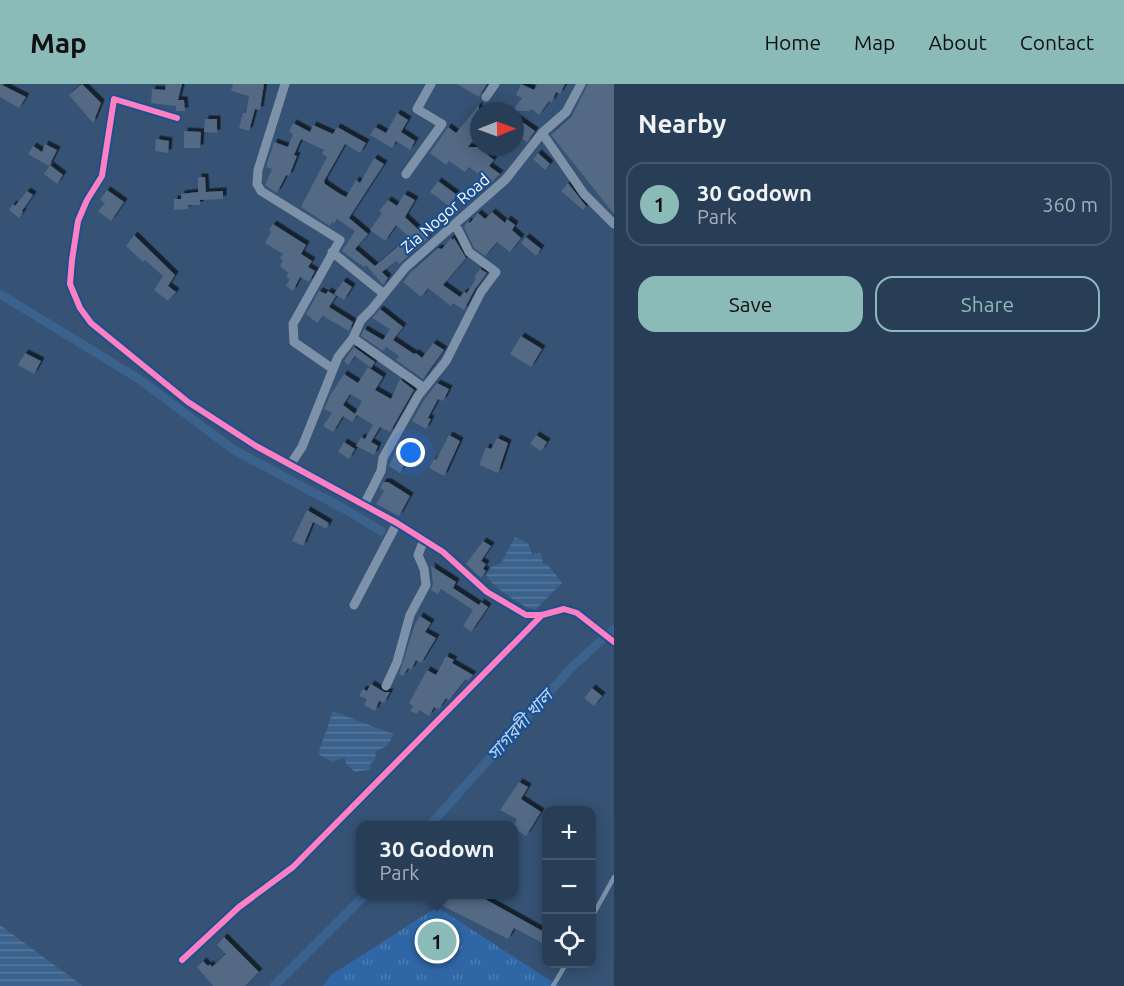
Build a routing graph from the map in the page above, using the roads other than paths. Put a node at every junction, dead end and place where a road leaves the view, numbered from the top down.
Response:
1 (285, 84) edge
2 (431, 84) edge
3 (495, 84) edge
4 (580, 84) edge
5 (486, 97) dead end
6 (177, 117) dead end
7 (542, 133) junction
8 (406, 174) dead end
9 (455, 224) junction
10 (614, 224) edge
11 (332, 252) junction
12 (384, 294) junction
13 (353, 338) junction
14 (333, 369) junction
15 (424, 388) junction
16 (290, 465) junction
17 (364, 505) junction
18 (397, 523) junction
19 (424, 540) junction
20 (354, 605) dead end
21 (542, 615) junction
22 (614, 642) edge
23 (386, 686) dead end
24 (614, 877) edge
25 (593, 914) edge
26 (182, 960) dead end
27 (563, 968) edge
28 (553, 986) edge

1 - 11 street
2 - 8 street
3 - 5 street
4 - 7 street, Zia Nogor Road
6 - 16 street
7 - 9 street, Zia Nogor Road
7 - 10 street
9 - 12 street, Zia Nogor Road
9 - 15 street
11 - 12 street
11 - 14 street
12 - 13 street, Zia Nogor Road
13 - 14 street, Zia Nogor Road
13 - 15 street
14 - 16 street, Zia Nogor Road
15 - 17 street
16 - 17 street
17 - 18 street
18 - 19 street
18 - 20 street
19 - 21 street
19 - 23 street
21 - 22 street
21 - 26 street
24 - 25 lane
27 - 28 lane

